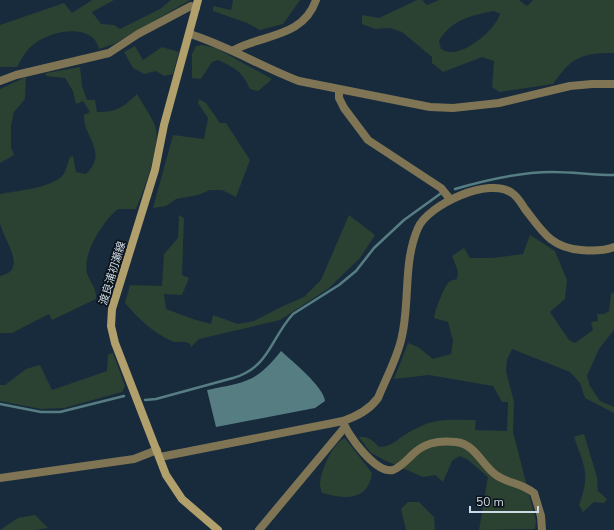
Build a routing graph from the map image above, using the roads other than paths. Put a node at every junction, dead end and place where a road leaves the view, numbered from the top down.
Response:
1 (316, 0) edge
2 (197, 4) edge
3 (190, 34) junction
4 (234, 50) junction
5 (0, 81) edge
6 (614, 84) edge
7 (339, 90) junction
8 (450, 199) junction
9 (614, 247) edge
10 (344, 424) junction
11 (158, 454) junction
12 (0, 478) edge
13 (218, 530) edge
14 (259, 530) edge
15 (542, 530) edge

1 - 4 street
2 - 3 main road, 渡良浦初瀬線
2 - 5 street
3 - 4 street
3 - 11 main road, 渡良浦初瀬線
4 - 7 street
6 - 7 street
7 - 8 street
8 - 9 street
8 - 10 street
10 - 11 street
10 - 14 street
10 - 15 street
11 - 12 street
11 - 13 main road, 渡良浦初瀬線

